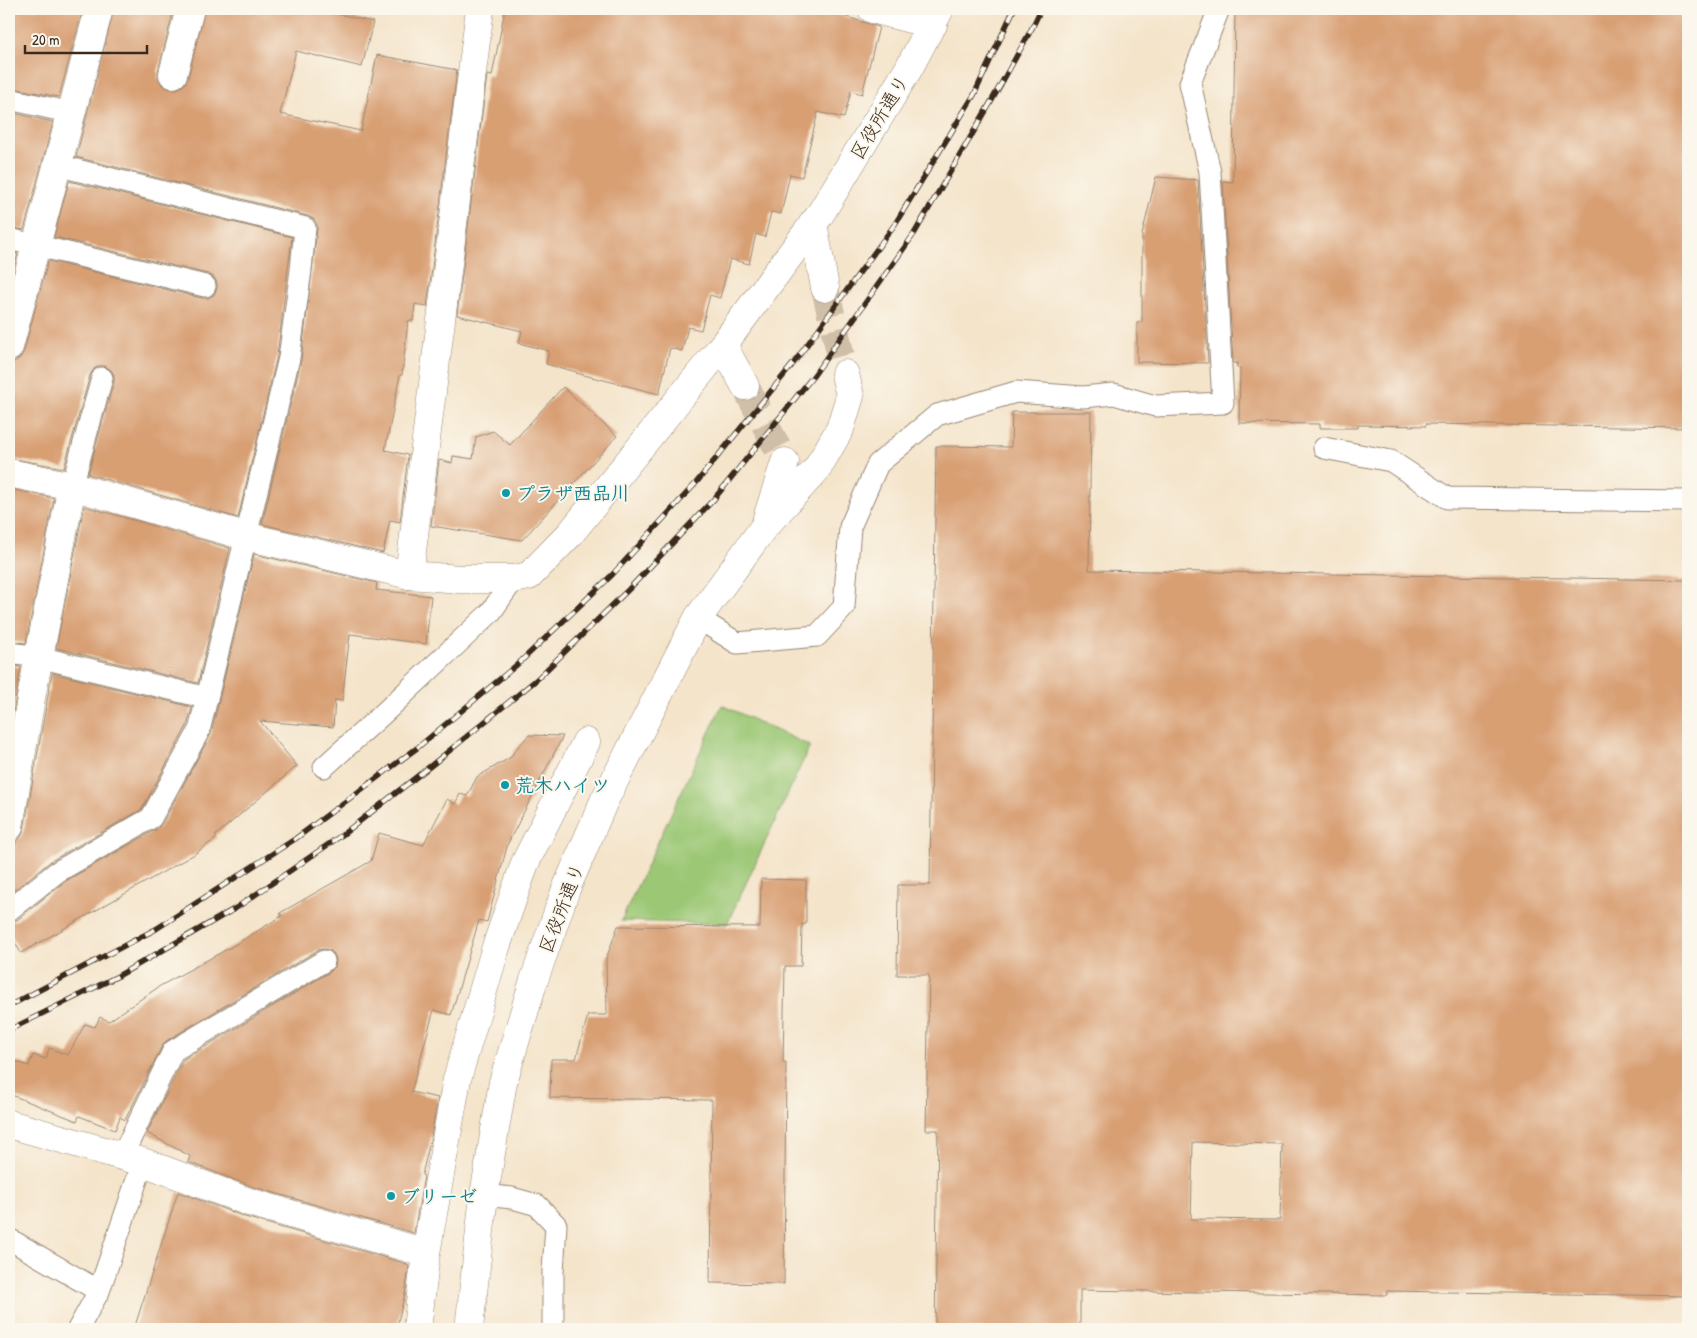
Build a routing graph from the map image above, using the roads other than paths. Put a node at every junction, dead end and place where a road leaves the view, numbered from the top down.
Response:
1 (99, 9) edge
2 (190, 9) edge
3 (480, 9) edge
4 (872, 9) edge
5 (1220, 9) edge
6 (937, 17) edge
7 (173, 74) dead end
8 (9, 99) edge
9 (72, 113) junction
10 (57, 165) junction
11 (813, 223) junction
12 (9, 239) edge
13 (36, 246) junction
14 (205, 286) dead end
15 (825, 288) tunnel mouth
16 (724, 345) junction
17 (9, 347) edge
18 (845, 374) tunnel mouth
19 (102, 378) dead end
20 (745, 386) tunnel mouth
21 (1324, 448) dead end
22 (785, 462) dead end
23 (9, 473) edge
24 (72, 486) junction
25 (1688, 501) edge
26 (764, 527) junction
27 (245, 536) junction
28 (409, 574) junction
29 (514, 579) junction
30 (698, 618) junction
31 (9, 653) edge
32 (39, 657) junction
33 (207, 698) junction
34 (586, 742) dead end
35 (324, 767) dead end
36 (9, 827) edge
37 (9, 910) edge
38 (324, 960) dead end
39 (9, 1124) edge
40 (132, 1159) junction
41 (484, 1195) junction
42 (9, 1240) edge
43 (426, 1253) junction
44 (99, 1291) junction
45 (78, 1329) edge
46 (417, 1329) edge
47 (469, 1329) edge
48 (553, 1329) edge

1 - 9 street
2 - 7 street
3 - 28 street
4 - 6 street
5 - 30 lane
6 - 11 street, 区役所通り
8 - 9 lane
9 - 10 street
10 - 13 street
10 - 27 lane
11 - 15 street
11 - 16 street, 区役所通り
12 - 13 lane
13 - 14 lane
13 - 17 street
16 - 20 street
16 - 29 street, 区役所通り
18 - 26 street, 区役所通り
19 - 24 lane
21 - 25 lane
22 - 26 street, 区役所通り
23 - 24 street
24 - 27 street
24 - 32 street
26 - 30 street, 区役所通り
27 - 28 street
27 - 33 lane
28 - 29 street
29 - 35 lane
30 - 41 street, 区役所通り
31 - 32 lane
32 - 33 lane
32 - 36 street
33 - 37 lane
34 - 43 street
38 - 40 lane
39 - 40 street
40 - 43 street
40 - 44 lane
41 - 47 street, 区役所通り
41 - 48 lane
42 - 44 lane
43 - 46 street
44 - 45 lane

